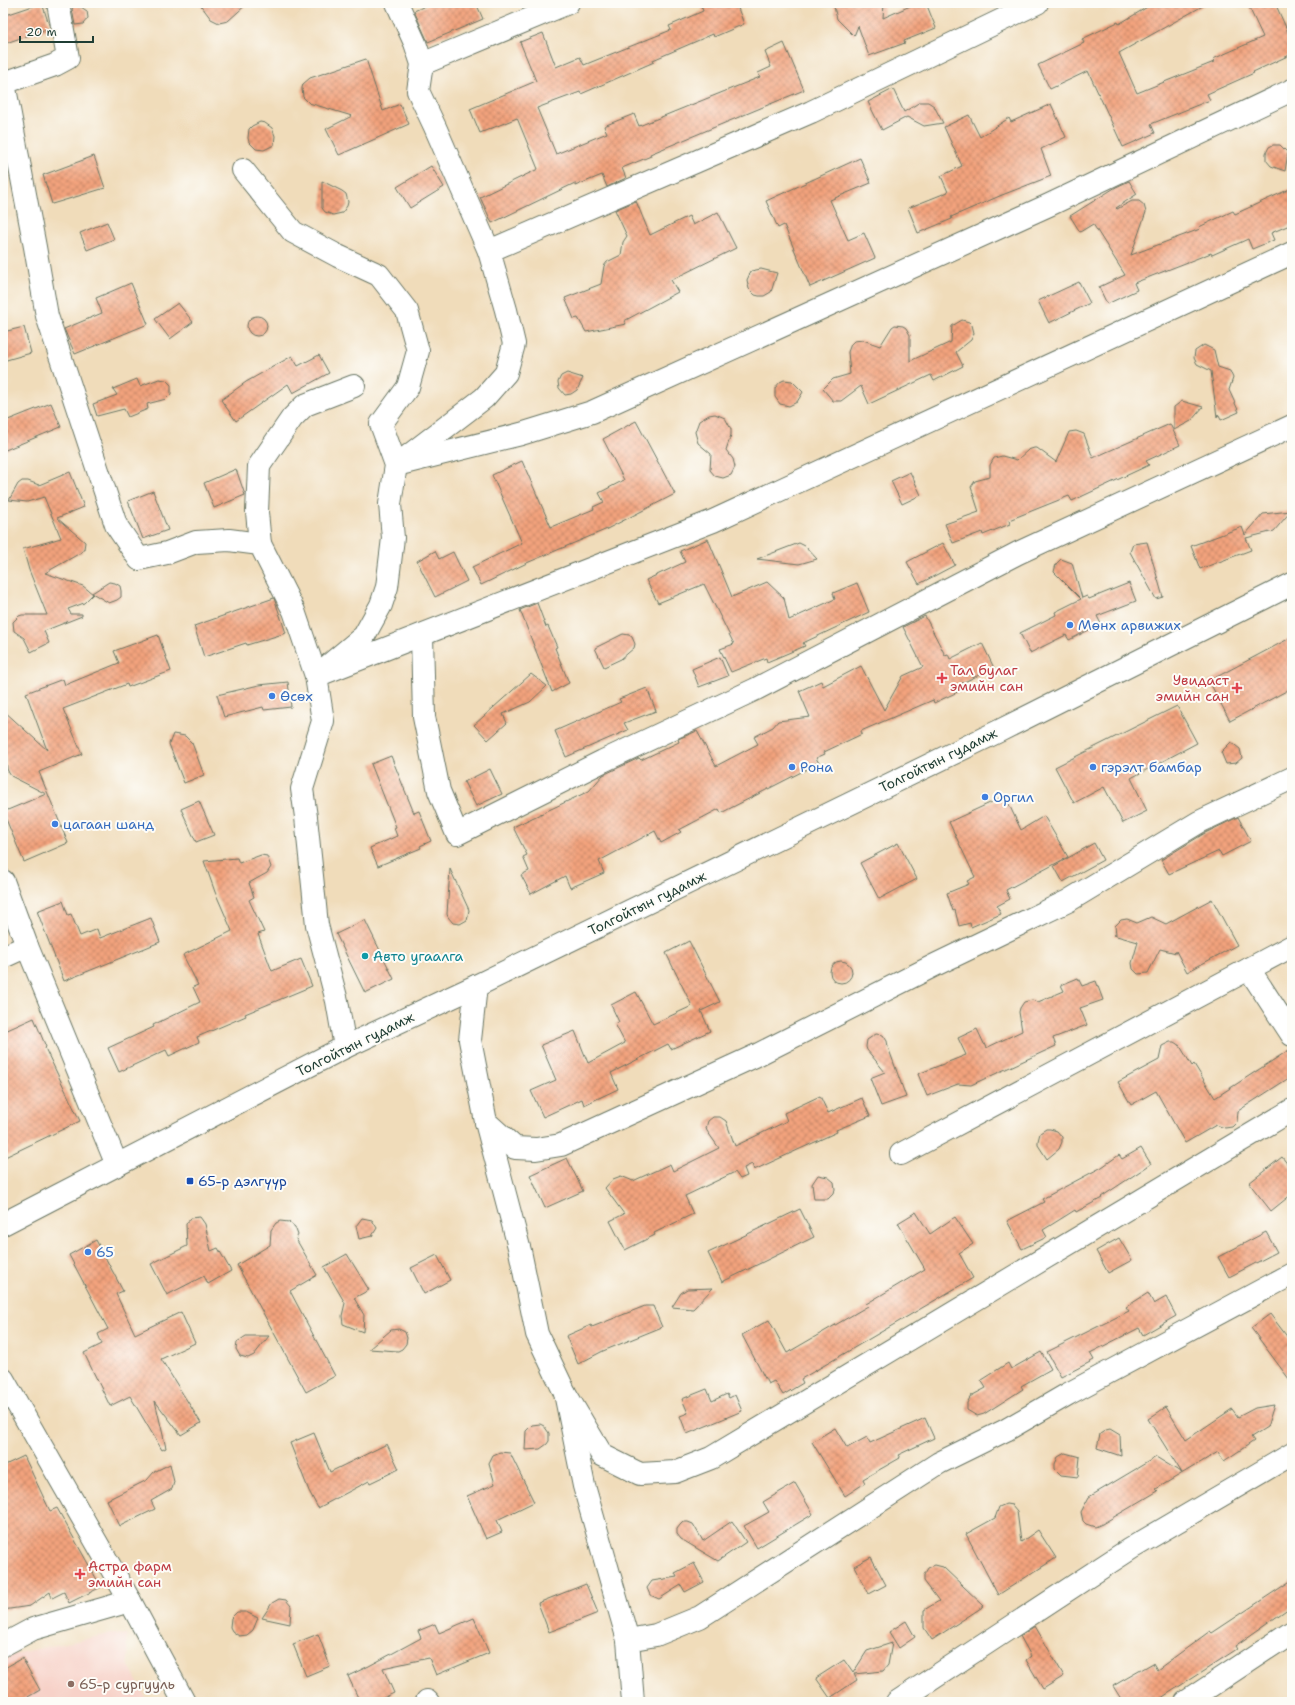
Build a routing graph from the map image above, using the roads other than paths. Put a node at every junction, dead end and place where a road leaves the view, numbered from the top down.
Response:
1 (58, 3) edge
2 (397, 3) edge
3 (568, 3) edge
4 (1036, 3) edge
5 (422, 64) junction
6 (1292, 90) edge
7 (244, 170) dead end
8 (489, 251) junction
9 (1292, 253) edge
10 (354, 386) dead end
11 (1292, 426) edge
12 (396, 465) junction
13 (260, 544) junction
14 (1292, 584) edge
15 (422, 635) junction
16 (316, 676) junction
17 (1292, 778) edge
18 (3, 881) edge
19 (27, 946) junction
20 (1292, 946) edge
21 (3, 957) edge
22 (1249, 969) junction
23 (476, 986) junction
24 (1292, 1035) edge
25 (345, 1047) junction
26 (1292, 1110) edge
27 (486, 1122) junction
28 (902, 1154) dead end
29 (117, 1165) junction
30 (3, 1224) edge
31 (1292, 1274) edge
32 (3, 1379) edge
33 (565, 1393) junction
34 (1292, 1454) edge
35 (130, 1600) junction
36 (1292, 1632) edge
37 (628, 1640) junction
38 (3, 1645) edge
39 (184, 1702) edge
40 (633, 1702) edge
41 (897, 1702) edge
42 (1186, 1702) edge

1 - 13 street
2 - 5 street
3 - 5 street
4 - 8 street
5 - 8 street
6 - 12 street
7 - 12 street
8 - 12 street
9 - 15 street
10 - 13 street
11 - 15 street
12 - 16 street
13 - 16 street
14 - 23 street, Толгойтын гудамж
15 - 16 street
16 - 25 street
17 - 27 street
18 - 19 street
19 - 21 street
19 - 29 street
20 - 22 street
22 - 24 street
22 - 28 street
23 - 25 street, Толгойтын гудамж
23 - 27 street
25 - 29 street, Толгойтын гудамж
26 - 33 street
27 - 33 street
29 - 30 street, Толгойтын гудамж
31 - 37 street
32 - 35 street
33 - 37 street
34 - 41 street
35 - 38 street
35 - 39 street
36 - 42 street
37 - 40 street

